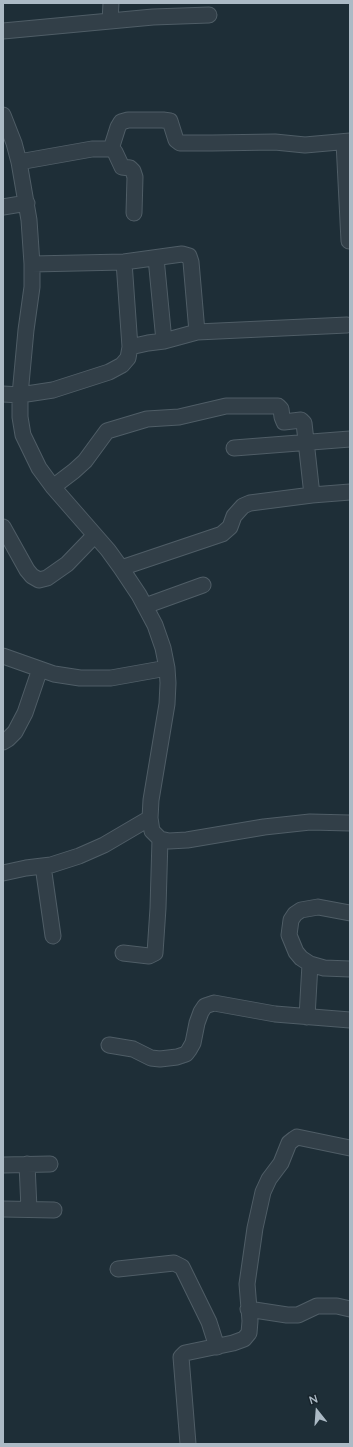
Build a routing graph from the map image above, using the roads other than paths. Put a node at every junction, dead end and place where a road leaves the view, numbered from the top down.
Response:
1 (110, 3) edge
2 (209, 15) dead end
3 (110, 21) junction
4 (3, 32) edge
5 (3, 115) edge
6 (347, 142) edge
7 (111, 149) junction
8 (19, 162) junction
9 (27, 203) junction
10 (348, 203) edge
11 (3, 207) edge
12 (134, 213) dead end
13 (350, 241) edge
14 (156, 258) junction
15 (124, 262) junction
16 (32, 264) junction
17 (347, 325) dead end
18 (197, 332) junction
19 (164, 341) junction
20 (130, 347) junction
21 (3, 394) edge
22 (20, 395) junction
23 (350, 439) edge
24 (306, 442) junction
25 (234, 448) dead end
26 (53, 487) junction
27 (350, 492) edge
28 (312, 495) junction
29 (3, 527) edge
30 (95, 535) junction
31 (121, 568) junction
32 (203, 585) dead end
33 (145, 606) junction
34 (3, 656) edge
35 (168, 668) junction
36 (40, 669) junction
37 (3, 742) edge
38 (150, 818) junction
39 (350, 823) edge
40 (160, 839) junction
41 (43, 866) junction
42 (3, 873) edge
43 (350, 913) edge
44 (53, 936) dead end
45 (123, 953) dead end
46 (310, 964) junction
47 (350, 968) edge
48 (307, 1017) junction
49 (350, 1020) edge
50 (109, 1045) dead end
51 (349, 1145) edge
52 (27, 1164) junction
53 (50, 1164) dead end
54 (3, 1165) edge
55 (3, 1209) edge
56 (28, 1210) junction
57 (54, 1210) dead end
58 (118, 1269) dead end
59 (248, 1309) junction
60 (350, 1309) edge
61 (217, 1347) junction
62 (188, 1444) edge

1 - 3 street
2 - 3 street
3 - 4 street
5 - 8 street
6 - 7 street
6 - 10 street
7 - 8 street
7 - 12 street
8 - 9 street
9 - 11 street
9 - 16 street
10 - 13 street
14 - 15 street
14 - 18 street
14 - 19 street
15 - 16 street
15 - 20 street
16 - 22 street
17 - 18 street
18 - 19 street
19 - 20 street
20 - 22 street
21 - 22 street
22 - 26 street
23 - 24 street
24 - 25 street
24 - 26 street
24 - 28 street
26 - 30 street
27 - 28 street
28 - 31 street
29 - 30 street
30 - 31 street
31 - 33 street
32 - 33 street
33 - 35 street
34 - 36 street
35 - 36 street
35 - 38 street
36 - 37 street
38 - 40 street
38 - 41 street
39 - 40 street
40 - 45 street
41 - 42 street
41 - 44 street
43 - 46 street
46 - 47 street
46 - 48 street
48 - 49 street
48 - 50 street
51 - 59 street
52 - 53 street
52 - 54 street
52 - 56 street
55 - 56 street
56 - 57 street
58 - 61 street
59 - 60 street
59 - 61 street
61 - 62 street

